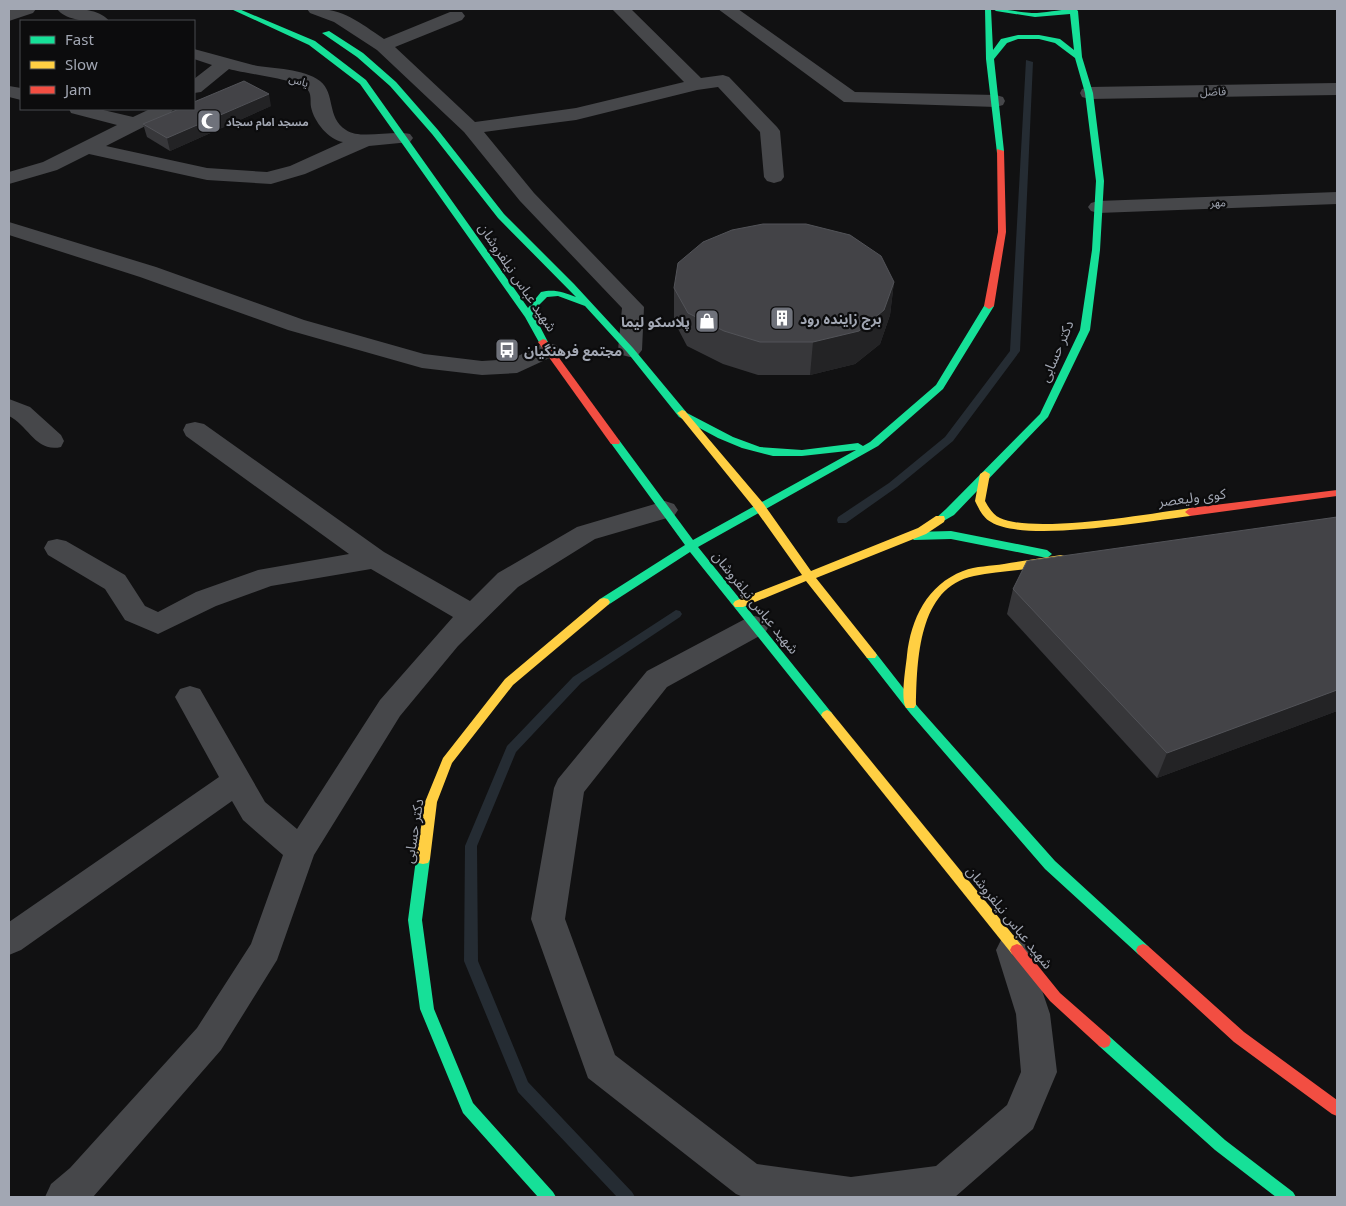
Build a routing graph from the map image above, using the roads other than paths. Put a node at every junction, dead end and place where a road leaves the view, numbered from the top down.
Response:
1 (27, 9) edge
2 (66, 9) edge
3 (234, 9) edge
4 (316, 9) edge
5 (621, 9) edge
6 (728, 9) edge
7 (988, 9) edge
8 (996, 9) edge
9 (1073, 10) edge
10 (9, 16) edge
11 (456, 16) dead end
12 (97, 20) edge
13 (319, 29) dead end
14 (384, 46) junction
15 (195, 54) edge
16 (1078, 57) junction
17 (990, 59) junction
18 (225, 63) junction
19 (697, 84) junction
20 (195, 87) edge
21 (1337, 89) edge
22 (1089, 93) junction
23 (996, 101) junction
24 (82, 110) edge
25 (162, 110) edge
26 (136, 124) junction
27 (471, 128) junction
28 (403, 138) junction
29 (366, 140) junction
30 (89, 148) junction
31 (774, 177) dead end
32 (9, 178) edge
33 (1337, 198) edge
34 (1098, 207) junction
35 (9, 228) edge
36 (590, 306) junction
37 (530, 317) junction
38 (548, 350) junction
39 (630, 350) junction
40 (9, 406) edge
41 (683, 414) junction
42 (195, 430) dead end
43 (52, 441) dead end
44 (874, 444) junction
45 (985, 474) junction
46 (1337, 493) edge
47 (759, 506) junction
48 (665, 510) junction
49 (913, 536) junction
50 (691, 546) junction
51 (57, 548) dead end
52 (376, 559) junction
53 (809, 577) junction
54 (472, 615) junction
55 (747, 615) junction
56 (190, 697) dead end
57 (910, 704) junction
58 (237, 781) junction
59 (300, 851) junction
60 (9, 940) edge
61 (1011, 942) junction
62 (1337, 1109) edge
63 (760, 1189) edge
64 (64, 1197) edge
65 (548, 1197) edge
66 (1288, 1197) edge

1 - 10 street
2 - 12 street
3 - 28 main road, شهید عباس نیلفروشان
4 - 14 street
5 - 19 street
6 - 23 street
7 - 17 main road
8 - 9 main road
9 - 16 main road, دکتر حسابی
11 - 14 street
13 - 36 main road, شهید عباس نیلفروشان
14 - 27 street
15 - 18 street, یاس
16 - 17 main road
16 - 22 main road, دکتر حسابی
17 - 23 main road
18 - 20 street
18 - 29 street, یاس
19 - 27 street
19 - 31 street
21 - 22 street, فاضل
22 - 34 main road, دکتر حسابی
23 - 44 main road
24 - 26 street
25 - 26 street
26 - 30 street
27 - 39 street
28 - 29 street, یاس
28 - 37 main road, شهید عباس نیلفروشان
29 - 30 street
30 - 32 street
33 - 34 street, مهر
34 - 45 main road, دکتر حسابی
35 - 38 street
36 - 37 main road
36 - 39 main road, شهید عباس نیلفروشان
37 - 38 main road, شهید عباس نیلفروشان
38 - 48 main road, شهید عباس نیلفروشان
39 - 41 main road, شهید عباس نیلفروشان
40 - 43 street
41 - 44 main road
41 - 47 main road, شهید عباس نیلفروشان
42 - 52 street
44 - 47 main road
45 - 46 main road, کوی ولیعصر
45 - 49 main road, دکتر حسابی
47 - 50 main road, دکتر حسابی
47 - 53 main road, شهید عباس نیلفروشان
48 - 50 main road, شهید عباس نیلفروشان
48 - 54 street
49 - 53 main road, دکتر حسابی
49 - 57 main road
50 - 55 main road, شهید عباس نیلفروشان
50 - 65 main road, دکتر حسابی
51 - 52 street
52 - 54 street
53 - 55 main road, دکتر حسابی
53 - 57 main road, شهید عباس نیلفروشان
54 - 59 street
55 - 61 main road, شهید عباس نیلفروشان
55 - 63 street
56 - 58 street
57 - 62 main road, شهید عباس نیلفروشان
58 - 59 street
58 - 60 street
59 - 64 street
61 - 63 street
61 - 66 main road, شهید عباس نیلفروشان

